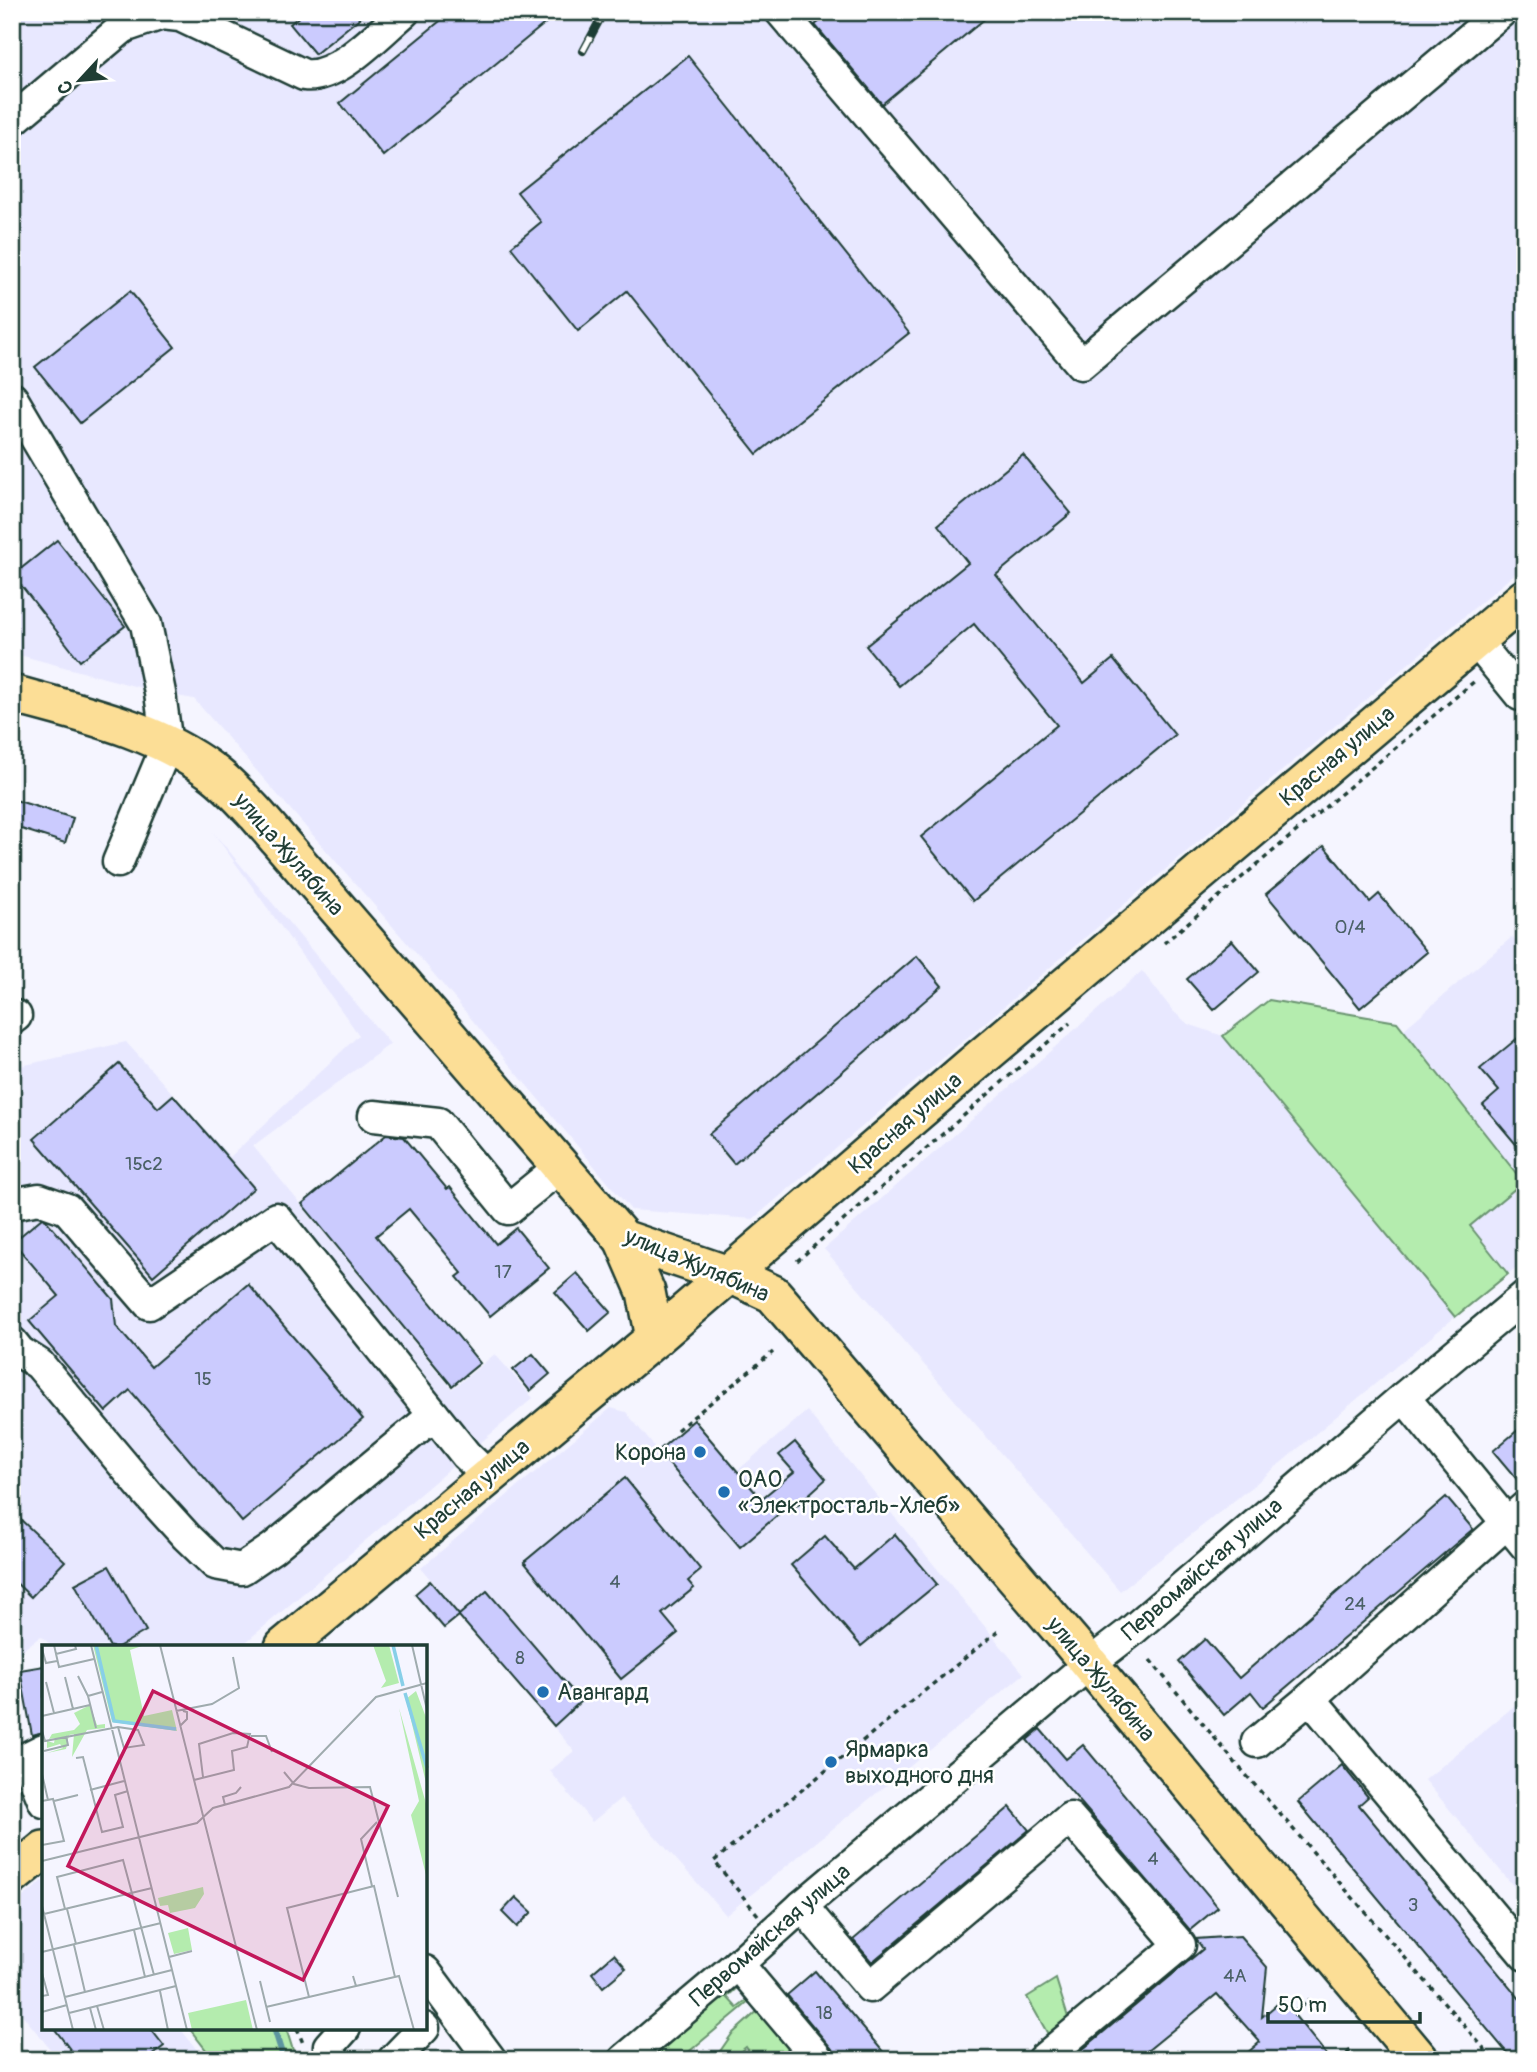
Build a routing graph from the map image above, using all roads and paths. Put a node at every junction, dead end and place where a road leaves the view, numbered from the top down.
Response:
1 (404, 12) edge
2 (781, 12) edge
3 (1501, 12) edge
4 (133, 20) edge
5 (12, 121) edge
6 (12, 398) edge
7 (1525, 598) edge
8 (1505, 669) edge
9 (12, 694) edge
10 (167, 745) junction
11 (118, 862) dead end
12 (1158, 948) dead end
13 (1077, 1016) dead end
14 (374, 1116) dead end
15 (560, 1167) junction
16 (12, 1204) edge
17 (623, 1239) junction
18 (797, 1261) dead end
19 (728, 1275) junction
20 (1525, 1296) edge
21 (654, 1338) junction
22 (12, 1342) edge
23 (773, 1352) dead end
24 (1404, 1396) junction
25 (434, 1415) junction
26 (677, 1430) dead end
27 (488, 1476) junction
28 (1519, 1525) edge
29 (1001, 1629) dead end
30 (286, 1645) edge
31 (1150, 1660) dead end
32 (1089, 1664) junction
33 (1310, 1698) junction
34 (1257, 1742) dead end
35 (42, 1750) edge
36 (12, 1780) edge
37 (42, 1797) edge
38 (42, 1818) edge
39 (42, 1852) edge
40 (12, 1876) edge
41 (802, 1906) junction
42 (772, 1933) junction
43 (1525, 1955) edge
44 (738, 1964) junction
45 (427, 1974) edge
46 (1309, 2000) dead end
47 (449, 2003) junction
48 (1293, 2013) dead end
49 (427, 2026) edge
50 (423, 2030) edge
51 (1351, 2050) dead end
52 (475, 2054) edge
53 (393, 2060) edge
54 (624, 2060) edge
55 (819, 2060) edge
56 (1042, 2060) edge
57 (1339, 2060) edge
58 (1420, 2060) edge
59 (1494, 2060) edge

1 - 4 street
2 - 3 street
4 - 5 street
6 - 10 street
7 - 8 main road, Красная улица
8 - 12 path
8 - 19 main road, Красная улица
9 - 10 main road, улица Жулябина
10 - 11 street
10 - 15 main road, улица Жулябина
13 - 18 path
14 - 15 street
15 - 17 main road, улица Жулябина
16 - 25 street
17 - 19 main road, улица Жулябина
17 - 21 main road
19 - 21 main road, Красная улица
19 - 32 main road, улица Жулябина
20 - 24 street, Первомайская улица
21 - 27 main road, Красная улица
22 - 25 street
23 - 26 path
24 - 28 street
24 - 32 street, Первомайская улица
25 - 27 street
27 - 30 main road, Красная улица
28 - 33 street
29 - 42 path
31 - 59 path
32 - 41 street, Первомайская улица
32 - 58 main road, улица Жулябина
33 - 34 street
33 - 43 street
35 - 37 street
36 - 38 street
39 - 40 main road
41 - 42 street, Первомайская улица
41 - 56 street
42 - 44 street, Первомайская улица
44 - 54 street, Первомайская улица
44 - 55 street
45 - 47 street
46 - 48 path
47 - 49 street
47 - 52 street
50 - 53 street
51 - 57 path

